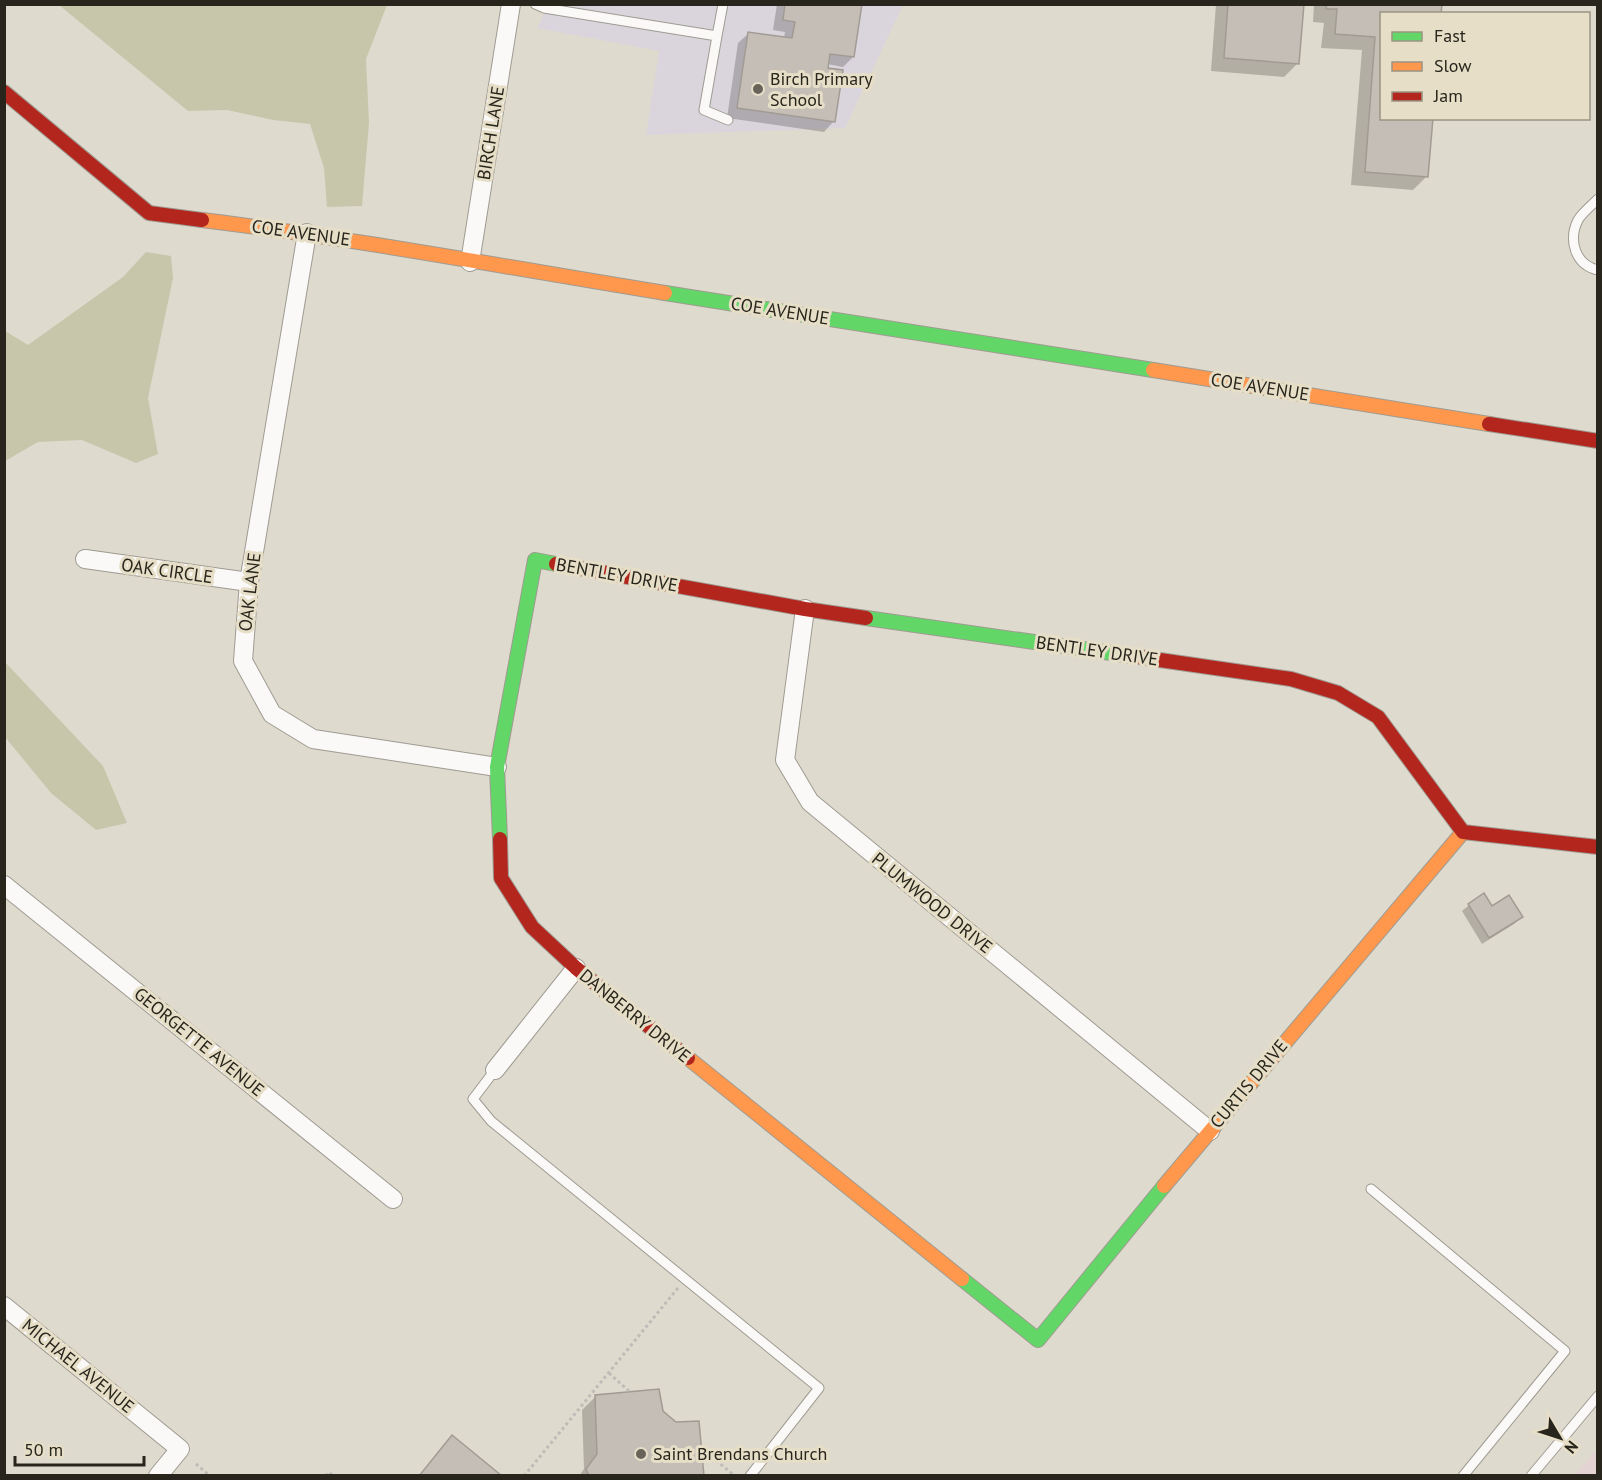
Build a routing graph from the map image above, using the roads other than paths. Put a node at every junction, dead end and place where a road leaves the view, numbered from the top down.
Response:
1 (511, 4) edge
2 (535, 4) edge
3 (723, 4) edge
4 (717, 36) junction
5 (4, 92) edge
6 (728, 120) dead end
7 (1598, 199) edge
8 (307, 233) junction
9 (471, 262) junction
10 (1598, 270) edge
11 (1598, 441) edge
12 (85, 559) dead end
13 (535, 560) joint
14 (249, 582) junction
15 (805, 609) junction
16 (497, 767) junction
17 (1463, 832) junction
18 (1598, 847) edge
19 (4, 885) edge
20 (576, 968) junction
21 (495, 1070) joint
22 (1210, 1131) junction
23 (1371, 1189) dead end
24 (393, 1199) dead end
25 (4, 1306) edge
26 (1038, 1340) joint
27 (1598, 1396) edge
28 (158, 1476) edge
29 (750, 1476) edge
30 (1462, 1476) edge
31 (1531, 1476) edge

1 - 9 street, BIRCH LANE
2 - 4 lane
3 - 4 lane
4 - 6 lane
5 - 8 street, COE AVENUE
7 - 10 lane
8 - 9 street, COE AVENUE
8 - 14 street, OAK LANE
9 - 11 street, COE AVENUE
12 - 14 street, OAK CIRCLE
13 - 15 street, BENTLEY DRIVE
13 - 16 street, DANBERRY DRIVE
14 - 16 street, OAK LANE
15 - 17 street, BENTLEY DRIVE
15 - 22 street, PLUMWOOD DRIVE
16 - 20 street, DANBERRY DRIVE
17 - 18 street
17 - 22 street, CURTIS DRIVE
19 - 24 street, GEORGETTE AVENUE
20 - 21 street
20 - 26 street, DANBERRY DRIVE
21 - 29 lane
22 - 26 street, CURTIS DRIVE
23 - 30 lane
25 - 28 street, MICHAEL AVENUE
27 - 31 lane

